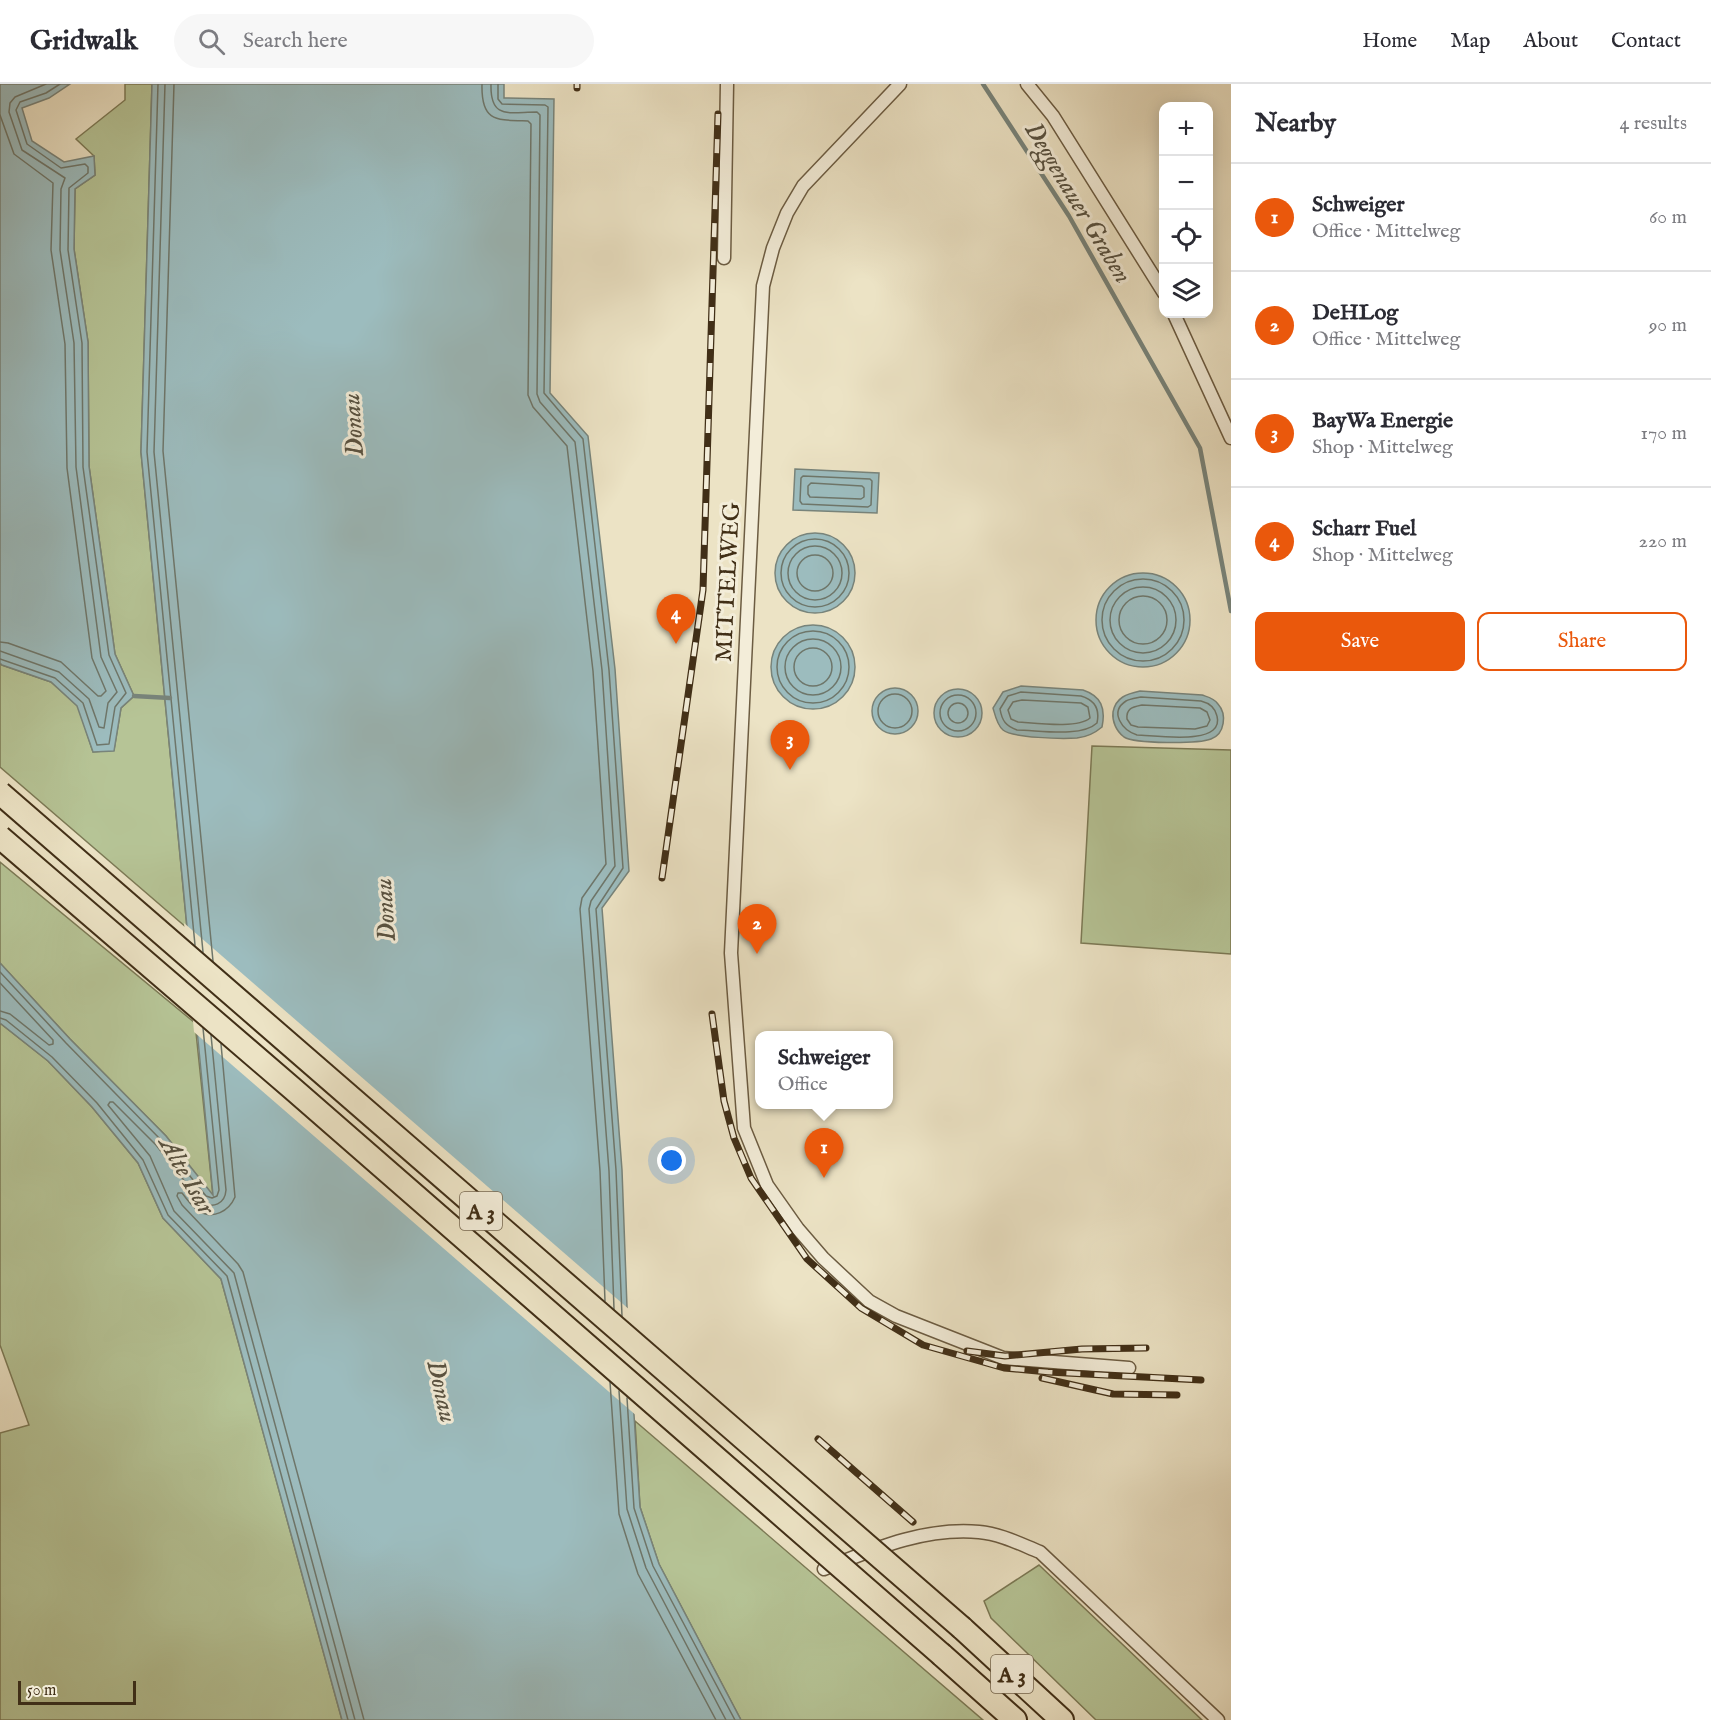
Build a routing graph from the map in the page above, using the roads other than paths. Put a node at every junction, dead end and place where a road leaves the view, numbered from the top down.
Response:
1 (727, 84) edge
2 (900, 84) edge
3 (1027, 84) edge
4 (724, 258) dead end
5 (1159, 285) edge
6 (1176, 318) edge
7 (1231, 438) edge
8 (0, 793) edge
9 (0, 837) edge
10 (1129, 1368) dead end
11 (824, 1569) dead end
12 (1015, 1720) edge
13 (1062, 1720) edge
14 (1218, 1720) edge

1 - 4 street
2 - 10 street, MITTELWEG
3 - 5 street
6 - 7 street
8 - 13 highway, A 3, bridge
9 - 12 highway, A 3, bridge
11 - 14 street

